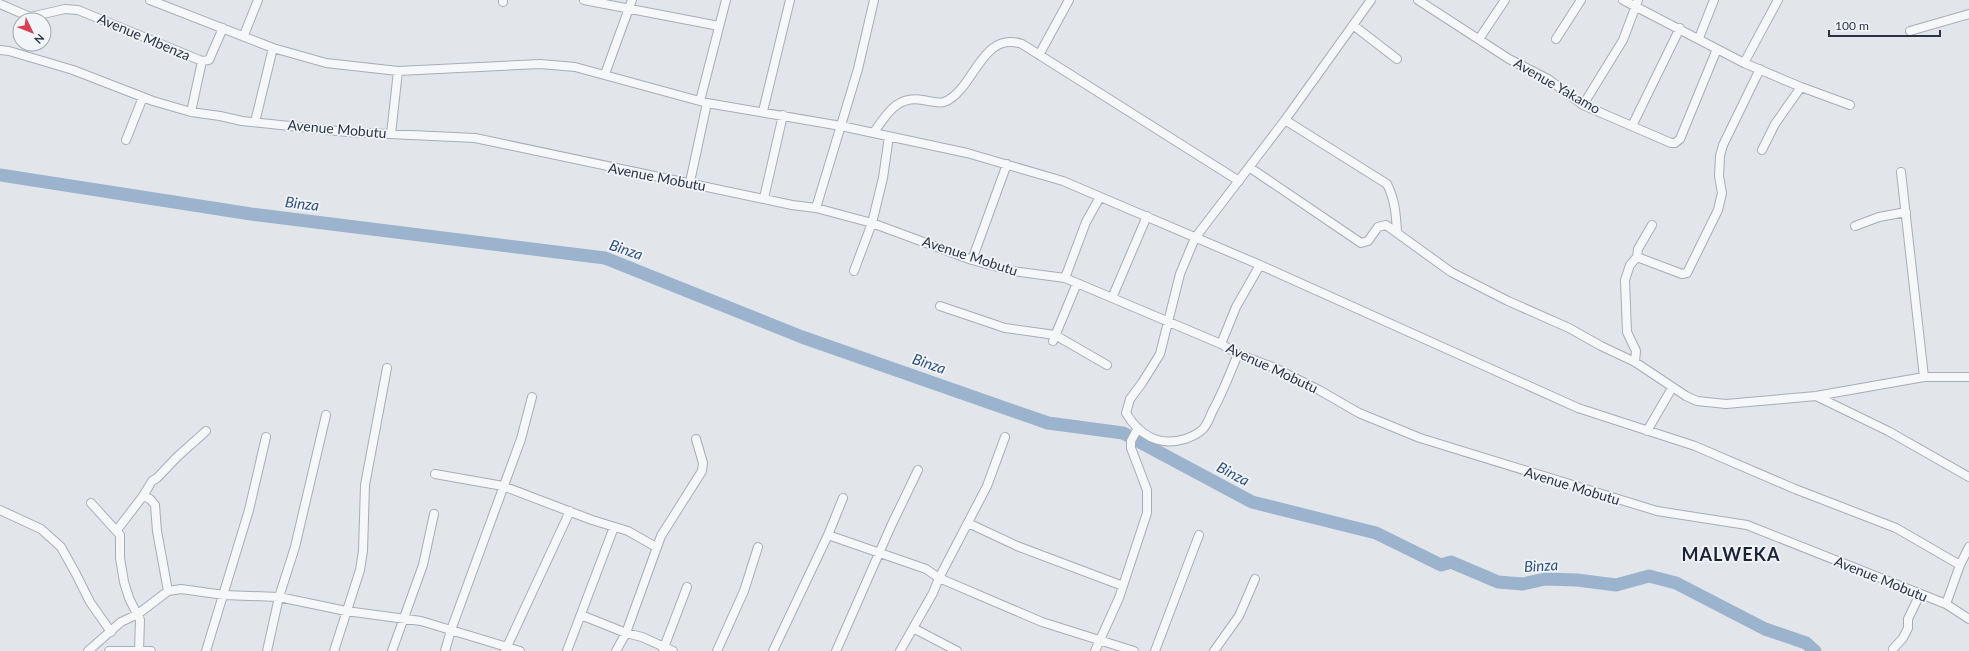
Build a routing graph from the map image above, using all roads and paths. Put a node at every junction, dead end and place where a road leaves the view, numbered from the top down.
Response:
1 (150, 0) edge
2 (258, 0) edge
3 (584, 0) edge
4 (632, 0) edge
5 (726, 0) edge
6 (790, 0) edge
7 (874, 0) edge
8 (1069, 0) edge
9 (1371, 0) edge
10 (1418, 0) edge
11 (1505, 0) edge
12 (1581, 0) edge
13 (1623, 0) edge
14 (1714, 0) edge
15 (1778, 0) edge
16 (0, 4) edge
17 (1637, 4) edge
18 (628, 10) junction
19 (1969, 14) edge
20 (1353, 25) junction
21 (719, 26) junction
22 (223, 28) junction
23 (1680, 28) junction
24 (1910, 31) dead end
25 (244, 35) junction
26 (1699, 38) junction
27 (1479, 39) junction
28 (1556, 39) dead end
29 (273, 48) junction
30 (1717, 49) junction
31 (0, 50) edge
32 (1039, 55) junction
33 (1397, 59) dead end
34 (202, 61) junction
35 (1744, 62) junction
36 (1760, 69) junction
37 (398, 71) junction
38 (605, 74) junction
39 (1800, 87) junction
40 (142, 97) junction
41 (704, 102) junction
42 (1583, 105) junction
43 (1850, 105) dead end
44 (763, 111) junction
45 (191, 112) junction
46 (783, 115) junction
47 (1285, 120) junction
48 (255, 122) junction
49 (841, 126) junction
50 (1632, 126) junction
51 (874, 132) junction
52 (391, 134) junction
53 (889, 136) junction
54 (126, 140) dead end
55 (1762, 150) dead end
56 (1007, 164) junction
57 (1249, 167) junction
58 (1901, 172) dead end
59 (1239, 181) junction
60 (690, 182) junction
61 (1100, 197) junction
62 (764, 198) junction
63 (816, 208) junction
64 (1906, 212) junction
65 (1147, 216) junction
66 (872, 223) junction
67 (1652, 225) dead end
68 (1855, 226) dead end
69 (1397, 232) junction
70 (1195, 238) junction
71 (1637, 257) junction
72 (972, 260) junction
73 (1260, 264) junction
74 (854, 271) dead end
75 (1065, 278) junction
76 (1077, 283) junction
77 (1112, 298) junction
78 (940, 306) dead end
79 (1168, 323) junction
80 (1054, 338) junction
81 (1221, 344) junction
82 (1238, 354) junction
83 (1635, 362) junction
84 (1107, 365) dead end
85 (388, 368) dead end
86 (1924, 377) junction
87 (1969, 377) edge
88 (1672, 388) junction
89 (1816, 396) junction
90 (532, 397) dead end
91 (326, 415) dead end
92 (1137, 429) junction
93 (206, 431) dead end
94 (1647, 431) junction
95 (266, 437) dead end
96 (1005, 437) dead end
97 (696, 439) dead end
98 (918, 470) dead end
99 (435, 474) dead end
100 (1969, 477) edge
101 (503, 486) junction
102 (143, 496) junction
103 (843, 498) dead end
104 (91, 503) dead end
105 (0, 510) edge
106 (570, 511) junction
107 (434, 514) dead end
108 (968, 522) junction
109 (614, 527) junction
110 (117, 530) junction
111 (828, 535) junction
112 (1199, 536) dead end
113 (656, 547) junction
114 (758, 547) dead end
115 (1969, 547) edge
116 (878, 554) junction
117 (1960, 565) junction
118 (939, 578) junction
119 (1256, 579) dead end
120 (1123, 586) junction
121 (687, 587) dead end
122 (168, 591) junction
123 (1920, 594) junction
124 (224, 595) junction
125 (279, 597) junction
126 (1946, 604) junction
127 (346, 611) junction
128 (138, 614) junction
129 (582, 615) junction
130 (403, 618) junction
131 (1969, 618) edge
132 (914, 628) junction
133 (451, 630) junction
134 (111, 632) junction
135 (626, 632) junction
136 (1099, 640) junction
137 (506, 649) edge
138 (663, 649) edge
139 (1893, 649) dead end
140 (88, 651) edge
141 (109, 651) edge
142 (140, 651) edge
143 (151, 651) edge
144 (206, 651) edge
145 (267, 651) edge
146 (334, 651) edge
147 (392, 651) edge
148 (446, 651) edge
149 (520, 651) edge
150 (567, 651) edge
151 (616, 651) edge
152 (673, 651) edge
153 (717, 651) edge
154 (772, 651) edge
155 (836, 651) edge
156 (900, 651) edge
157 (957, 651) edge
158 (1095, 651) edge
159 (1134, 651) edge
160 (1155, 651) edge
161 (1214, 651) edge

1 - 22 street
2 - 25 street
3 - 18 street
4 - 18 street
5 - 21 street
6 - 44 street
7 - 49 street
8 - 32 street
9 - 20 street
10 - 27 street, Avenue Yakamo
11 - 27 street
12 - 28 street
13 - 17 street
14 - 26 street
15 - 35 street
16 - 34 street, Avenue Mbenza
17 - 23 street
17 - 42 street
18 - 21 street
18 - 38 street
19 - 24 street
20 - 33 street
20 - 47 street
21 - 41 street
22 - 25 street
22 - 34 street, Avenue Mbenza
23 - 26 street
23 - 50 street
25 - 29 street
26 - 30 street
27 - 42 street, Avenue Yakamo
29 - 37 street
29 - 48 street
30 - 35 street
30 - 50 street, Avenue Yakamo
31 - 40 street, Avenue Mobutu
32 - 51 street
32 - 59 street
34 - 45 street
35 - 36 street
36 - 39 street
36 - 71 street
37 - 38 street
37 - 52 street
38 - 41 street
39 - 43 street
39 - 55 street
40 - 45 street, Avenue Mobutu
40 - 54 street
41 - 44 street
41 - 60 street
42 - 50 street, Avenue Yakamo
44 - 46 street
45 - 48 street, Avenue Mobutu
46 - 49 street
46 - 62 street
47 - 57 street
47 - 69 street
48 - 52 street, Avenue Mobutu
49 - 51 street
49 - 63 street
51 - 53 street
52 - 60 street, Avenue Mobutu
53 - 56 street
53 - 66 street
56 - 61 street
56 - 72 street
57 - 59 street
57 - 69 street
58 - 64 street
59 - 70 street
60 - 62 street, Avenue Mobutu
61 - 65 street
61 - 75 street
62 - 63 street, Avenue Mobutu
63 - 66 street, Avenue Mobutu
64 - 68 street
64 - 86 street
65 - 70 street
65 - 77 street
66 - 72 street, Avenue Mobutu
66 - 74 street
67 - 71 street
69 - 83 street
70 - 73 street
70 - 79 street
71 - 83 street
72 - 75 street, Avenue Mobutu
73 - 81 street
73 - 94 street
75 - 76 street, Avenue Mobutu
76 - 77 street, Avenue Mobutu
76 - 80 street
77 - 79 street, Avenue Mobutu
78 - 80 street
79 - 81 street, Avenue Mobutu
79 - 92 street
80 - 84 street
81 - 82 street, Avenue Mobutu
82 - 92 street
82 - 123 street, Avenue Mobutu
83 - 88 street
85 - 127 street
86 - 87 street
86 - 89 street
88 - 89 street
88 - 94 street
89 - 100 street
90 - 101 street
91 - 125 street
92 - 120 street
93 - 102 street
94 - 117 street
95 - 124 street
96 - 108 street
97 - 113 street
98 - 116 street
99 - 101 street
101 - 106 street
101 - 133 street
102 - 110 street
102 - 122 street
103 - 111 street
104 - 110 street
105 - 134 street
106 - 109 street
106 - 137 street
107 - 130 street
108 - 118 street
108 - 120 street
109 - 113 street
109 - 129 street
110 - 128 street
111 - 116 street
111 - 154 street
112 - 160 street
113 - 135 street
114 - 153 street
115 - 117 street
116 - 118 street
116 - 155 street
117 - 126 street
118 - 132 street
118 - 136 street
119 - 161 street
120 - 136 street
121 - 138 street
122 - 124 street
122 - 128 street
123 - 126 street, Avenue Mobutu
123 - 139 street
124 - 125 street
124 - 144 street
125 - 127 street
125 - 145 street
126 - 131 street, Avenue Mobutu
127 - 130 street
127 - 146 street
128 - 134 street
128 - 142 street
129 - 135 street
129 - 150 street
130 - 133 street
130 - 147 street
132 - 156 street
132 - 157 street
133 - 137 street
133 - 148 street
134 - 140 street
135 - 138 street
135 - 151 street
136 - 158 street
136 - 159 street
137 - 149 street
138 - 152 street
141 - 142 street
142 - 143 street

